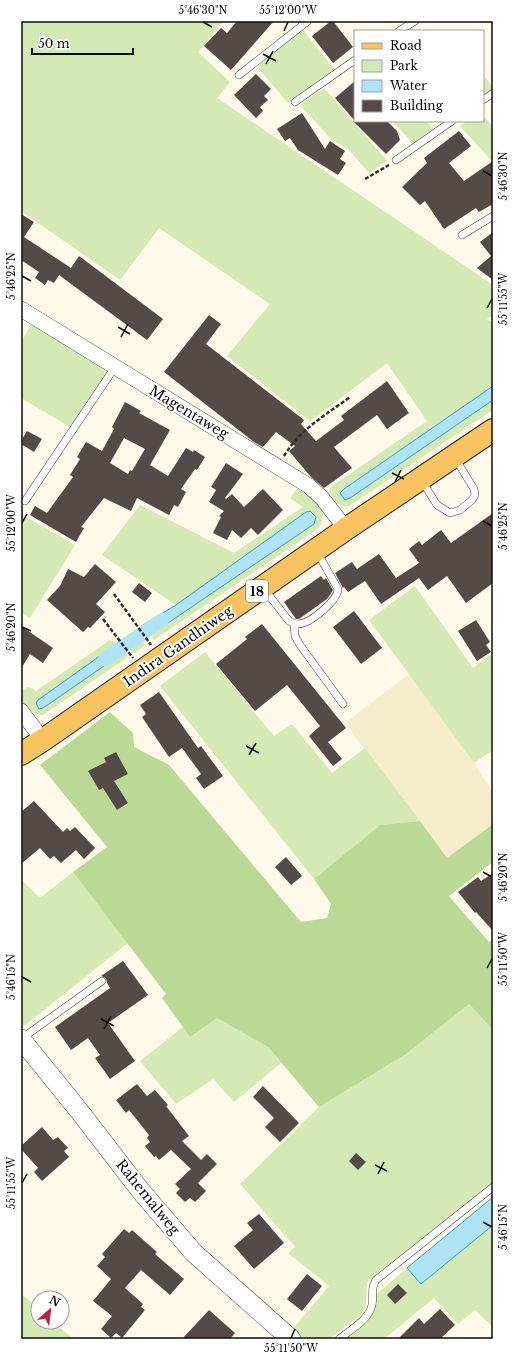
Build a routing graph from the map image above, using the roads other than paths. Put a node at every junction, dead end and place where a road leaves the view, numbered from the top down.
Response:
1 (308, 21) edge
2 (415, 21) edge
3 (401, 30) edge
4 (354, 61) edge
5 (238, 75) dead end
6 (493, 93) edge
7 (484, 99) edge
8 (295, 102) dead end
9 (451, 122) edge
10 (396, 160) road end
11 (493, 216) edge
12 (462, 235) dead end
13 (21, 309) edge
14 (115, 367) junction
15 (493, 430) edge
16 (454, 456) junction
17 (421, 478) junction
18 (25, 501) dead end
19 (346, 529) junction
20 (316, 550) junction
21 (262, 587) junction
22 (294, 624) junction
23 (343, 704) dead end
24 (21, 711) edge
25 (43, 740) junction
26 (21, 754) edge
27 (102, 981) dead end
28 (21, 1039) edge
29 (493, 1187) edge
30 (291, 1339) edge
31 (339, 1339) edge

1 - 5 lane
2 - 3 lane
4 - 8 lane
6 - 7 lane
9 - 10 lane
11 - 12 lane
13 - 14 street, Magentaweg
14 - 18 lane
14 - 19 street, Magentaweg
15 - 16 main road, Indira Gandhiweg / 18
16 - 17 main road, Indira Gandhiweg / 18
16 - 17 lane
17 - 19 main road, Indira Gandhiweg / 18
19 - 20 main road, Indira Gandhiweg / 18
20 - 21 main road, Indira Gandhiweg / 18
20 - 22 lane
21 - 22 lane
21 - 25 main road, Indira Gandhiweg / 18
22 - 23 lane
24 - 25 street
25 - 26 main road, Indira Gandhiweg / 18
27 - 28 lane
28 - 30 street, Rahemalweg
29 - 31 lane

